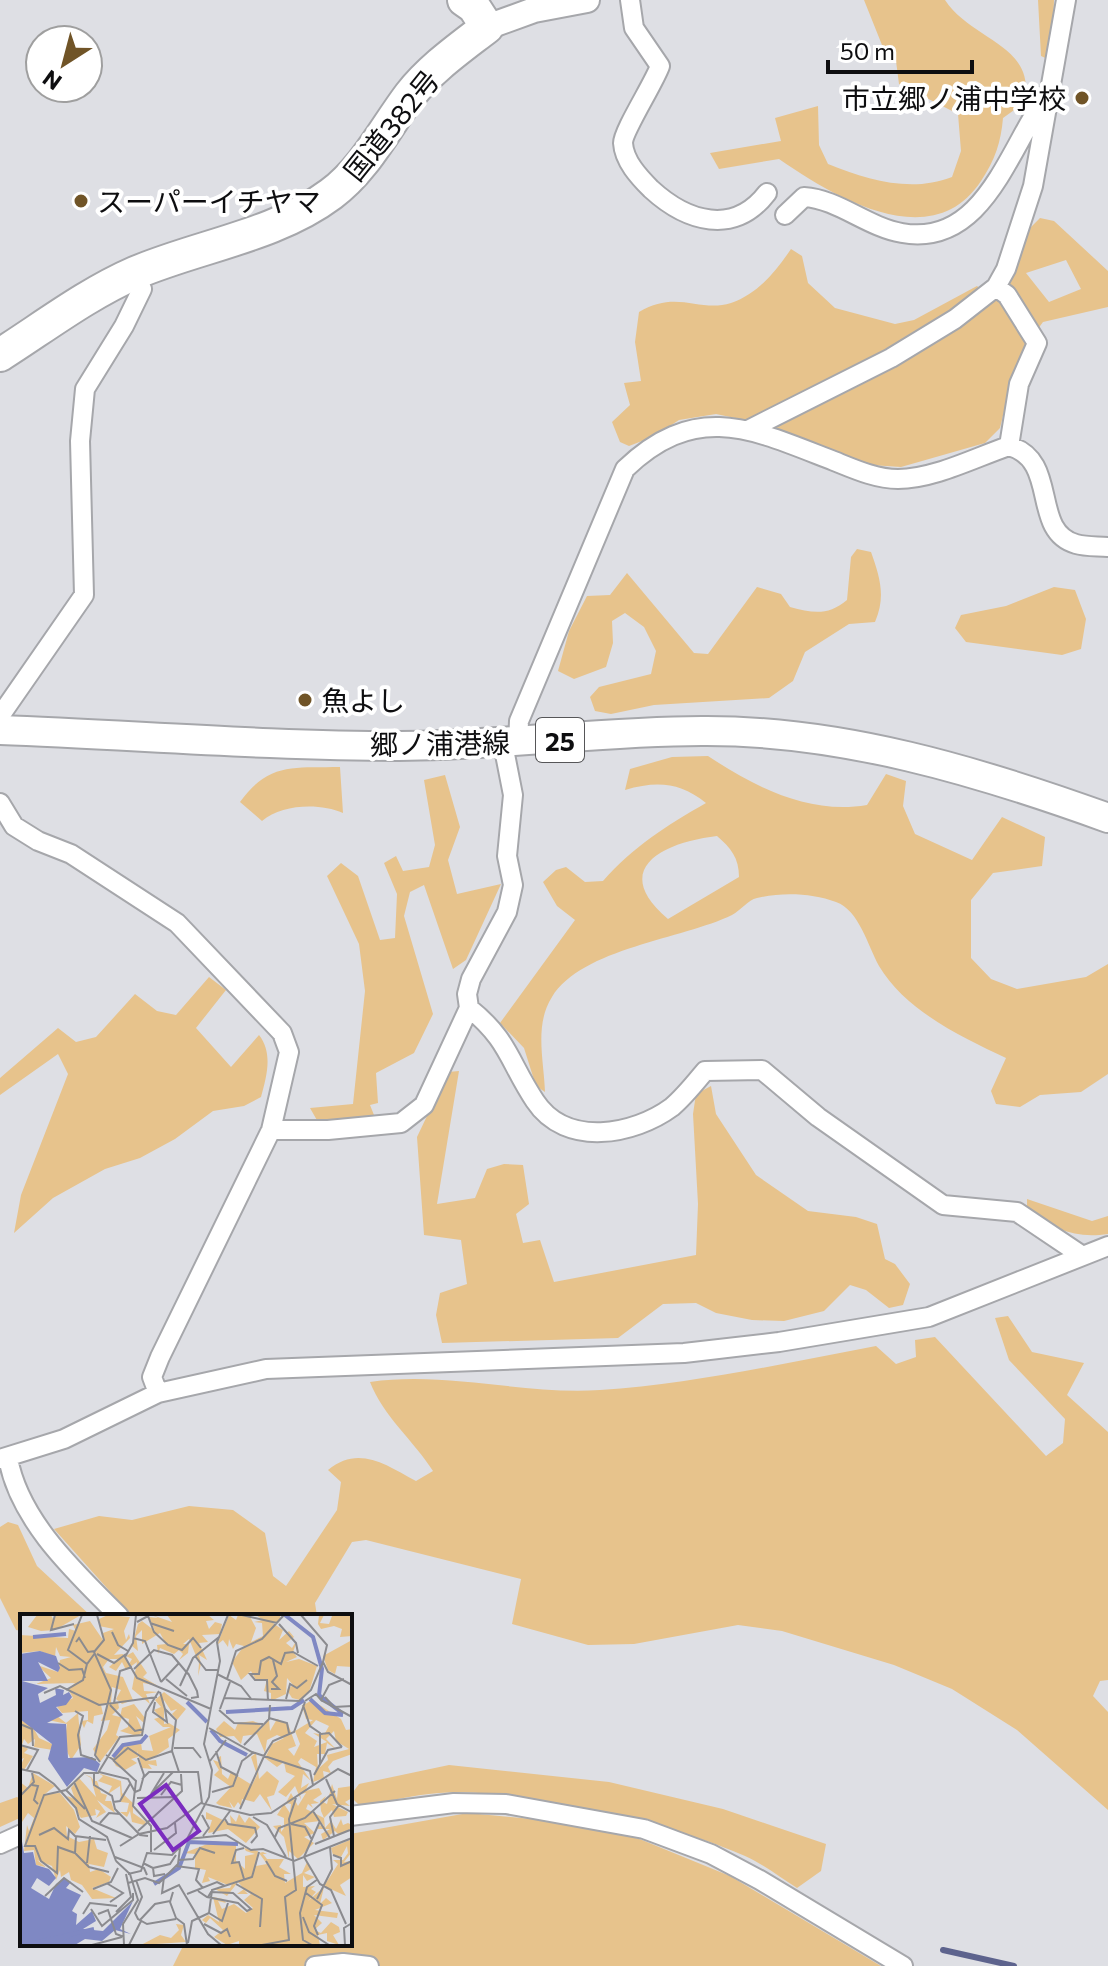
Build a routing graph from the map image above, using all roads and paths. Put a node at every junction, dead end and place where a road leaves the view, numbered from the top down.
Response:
1 (464, 0) edge
2 (587, 0) edge
3 (630, 0) edge
4 (1066, 0) edge
5 (487, 27) junction
6 (1053, 87) junction
7 (767, 193) dead end
8 (785, 215) dead end
9 (134, 274) junction
10 (996, 287) junction
11 (0, 355) edge
12 (748, 430) junction
13 (1009, 446) junction
14 (1108, 547) edge
15 (0, 716) edge
16 (0, 730) edge
17 (511, 743) junction
18 (0, 803) edge
19 (1108, 818) edge
20 (469, 1008) junction
21 (271, 1130) junction
22 (1108, 1246) edge
23 (1081, 1255) junction
24 (158, 1393) junction
25 (4, 1458) edge
26 (117, 1614) edge
27 (352, 1816) edge
28 (20, 1835) edge
29 (0, 1844) edge
30 (315, 1966) edge
31 (369, 1966) edge
32 (903, 1966) edge

1 - 5 highway
2 - 5 street
3 - 7 street
4 - 6 street
5 - 9 highway, 国道382号
6 - 8 street
6 - 10 street
9 - 11 highway, 国道382号
9 - 15 street
10 - 12 street
10 - 13 street
12 - 13 street
12 - 17 street
13 - 14 street
16 - 17 main road, 郷ノ浦港線 / 25
17 - 19 main road, 郷ノ浦港線 / 25
17 - 20 street
18 - 21 street
20 - 21 street
20 - 23 street
21 - 24 street
22 - 23 street
23 - 24 street
24 - 25 street
25 - 26 street
27 - 32 street
28 - 29 street
30 - 31 street

